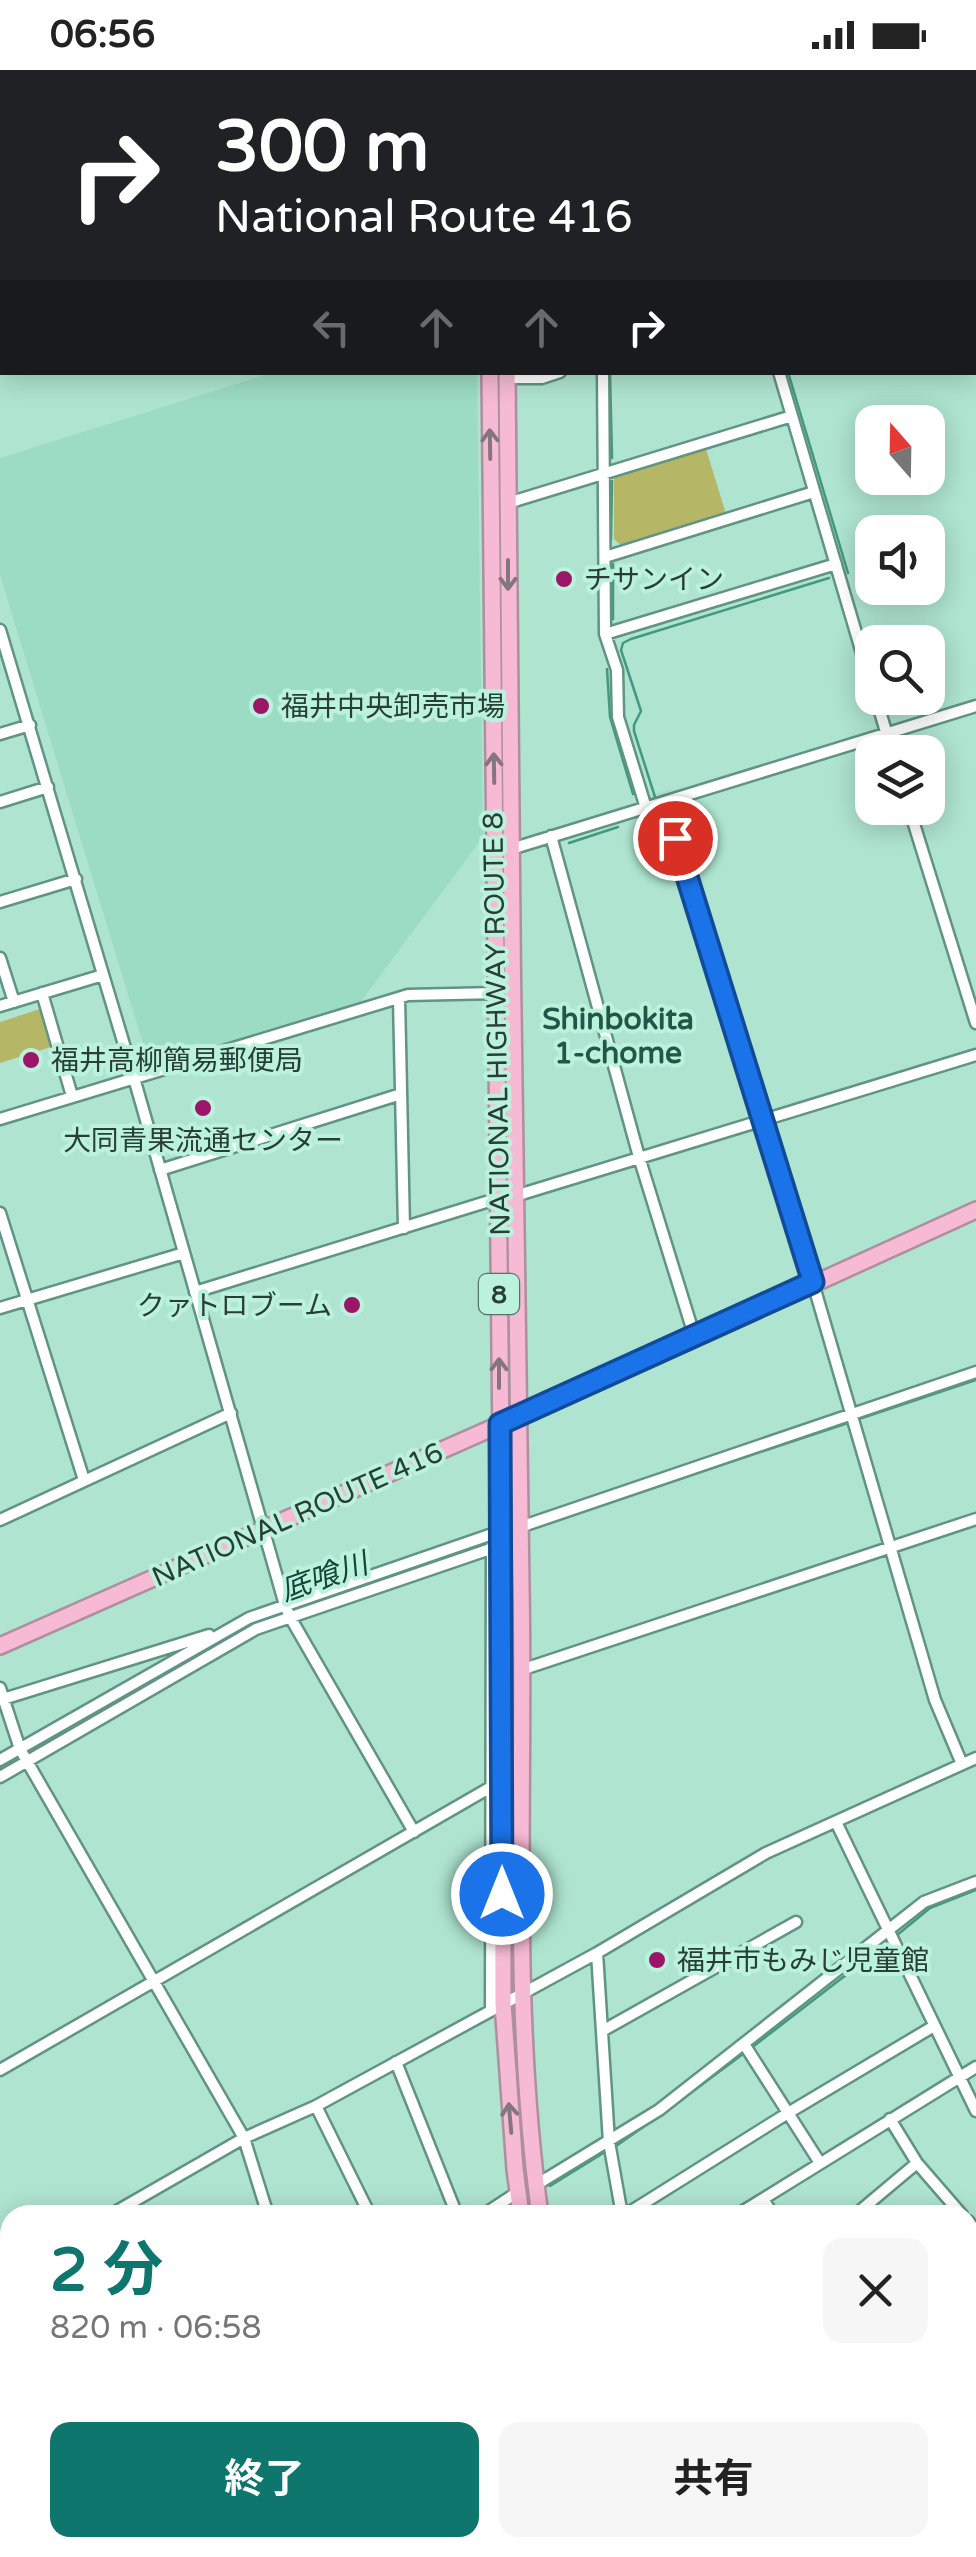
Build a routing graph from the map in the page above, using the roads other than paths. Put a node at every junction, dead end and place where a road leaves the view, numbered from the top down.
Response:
1 (490, 375) edge
2 (551, 375) edge
3 (603, 375) edge
4 (779, 375) edge
5 (507, 376) edge
6 (792, 416) junction
7 (604, 474) junction
8 (814, 492) junction
9 (508, 502) junction
10 (604, 557) junction
11 (836, 564) junction
12 (855, 629) edge
13 (0, 630) edge
14 (605, 634) junction
15 (4, 660) edge
16 (976, 706) edge
17 (881, 715) edge
18 (30, 725) junction
19 (0, 734) edge
20 (886, 734) junction
21 (48, 786) junction
22 (0, 802) edge
23 (664, 802) junction
24 (646, 808) junction
25 (914, 825) edge
26 (551, 836) junction
27 (511, 848) junction
28 (76, 880) junction
29 (0, 902) edge
30 (0, 958) edge
31 (103, 974) junction
32 (42, 993) junction
33 (497, 993) junction
34 (399, 998) junction
35 (14, 1002) junction
36 (0, 1006) edge
37 (976, 1023) edge
38 (976, 1055) edge
39 (134, 1078) junction
40 (402, 1094) junction
41 (72, 1096) junction
42 (0, 1118) edge
43 (762, 1121) junction
44 (639, 1158) junction
45 (160, 1170) junction
46 (507, 1197) junction
47 (976, 1210) edge
48 (0, 1213) edge
49 (404, 1228) junction
50 (184, 1253) junction
51 (813, 1282) junction
52 (196, 1292) junction
53 (27, 1300) junction
54 (0, 1308) edge
55 (695, 1338) junction
56 (976, 1372) edge
57 (231, 1413) junction
58 (852, 1414) junction
59 (518, 1416) junction
60 (500, 1424) junction
61 (84, 1480) junction
62 (976, 1519) edge
63 (0, 1520) edge
64 (264, 1528) junction
65 (520, 1528) junction
66 (497, 1540) junction
67 (890, 1548) junction
68 (286, 1604) junction
69 (290, 1617) junction
70 (226, 1630) junction
71 (0, 1646) edge
72 (521, 1670) junction
73 (1, 1696) edge
74 (20, 1750) junction
75 (976, 1758) edge
76 (0, 1760) edge
77 (27, 1762) junction
78 (962, 1764) junction
79 (0, 1777) edge
80 (491, 1787) junction
81 (836, 1822) junction
82 (414, 1832) junction
83 (976, 1882) edge
84 (796, 1922) dead end
85 (888, 1931) junction
86 (597, 1953) junction
87 (154, 1981) junction
88 (524, 1993) junction
89 (497, 2007) junction
90 (934, 2026) junction
91 (602, 2031) junction
92 (744, 2044) junction
93 (396, 2062) junction
94 (976, 2066) edge
95 (0, 2070) edge
96 (959, 2076) junction
97 (316, 2106) junction
98 (976, 2111) edge
99 (788, 2112) junction
100 (890, 2119) junction
101 (244, 2138) junction
102 (609, 2142) junction
103 (820, 2163) junction
104 (917, 2164) junction
105 (536, 2180) junction
106 (518, 2192) junction
107 (763, 2199) junction
108 (126, 2204) edge
109 (265, 2205) edge
110 (365, 2205) edge
111 (454, 2205) edge
112 (498, 2205) edge
113 (519, 2205) edge
114 (539, 2205) edge
115 (545, 2205) edge
116 (622, 2205) edge
117 (640, 2205) edge
118 (753, 2205) edge
119 (767, 2205) edge
120 (866, 2205) edge
121 (953, 2205) edge

33 -> 1 highway, NATIONAL HIGHWAY ROUTE 8 / 8
2 - 5 street
3 - 7 street
4 - 6 street
5 - 9 highway, NATIONAL HIGHWAY ROUTE 8 / 8
6 - 7 street
6 - 8 street
7 - 9 street
7 - 10 street
8 - 10 street
8 - 11 street
9 -> 27 highway, NATIONAL HIGHWAY ROUTE 8 / 8
10 - 14 street
11 - 12 street
11 - 14 street
13 - 15 street
14 - 24 street
15 - 18 street
16 - 20 street
17 - 20 street
18 - 19 street
18 - 21 street
20 - 23 street
21 - 22 street
21 - 28 street
23 - 24 street
23 - 43 street
24 - 26 street
25 - 37 street
26 - 27 street
26 - 44 street
27 - 46 highway, NATIONAL HIGHWAY ROUTE 8 / 8
28 - 29 street
28 - 31 street
30 - 35 street
31 - 32 street
31 - 39 street
32 - 35 street
32 - 41 street
33 - 34 street
33 - 46 highway, NATIONAL HIGHWAY ROUTE 8 / 8
34 - 39 street
34 - 40 street
35 - 36 street
38 - 43 street
39 - 41 street
39 - 45 street
40 - 45 street
40 - 49 street
41 - 42 street
43 - 44 street
43 - 51 street
44 - 46 street
44 - 55 street
45 - 50 street
46 - 49 street
46 - 59 highway, NATIONAL HIGHWAY ROUTE 8 / 8
60 -> 46 highway, NATIONAL HIGHWAY ROUTE 8 / 8
47 - 51 highway, NATIONAL ROUTE 416
48 - 53 street
49 - 52 street
50 - 52 street
50 - 53 street
51 - 55 highway, NATIONAL ROUTE 416
51 - 58 street
52 - 57 street
53 - 54 street
53 - 61 street
55 - 59 highway, NATIONAL ROUTE 416
56 - 58 street
57 - 61 street
57 - 64 street
58 - 65 street
58 - 67 street
59 - 60 highway, NATIONAL ROUTE 416
59 - 65 highway, NATIONAL HIGHWAY ROUTE 8 / 8
60 - 64 highway, NATIONAL ROUTE 416
60 - 66 highway, NATIONAL HIGHWAY ROUTE 8 / 8
61 - 63 street
62 - 67 street
64 - 68 street
64 - 71 highway, NATIONAL ROUTE 416
65 - 72 highway, NATIONAL HIGHWAY ROUTE 8 / 8
66 - 68 street
66 - 69 street
66 - 80 street
66 - 89 highway, NATIONAL HIGHWAY ROUTE 8 / 8
67 - 72 street
67 - 78 street
68 - 69 street
68 - 70 street
69 - 77 street
69 - 82 street
70 - 73 street
70 - 74 street
72 - 88 highway, NATIONAL HIGHWAY ROUTE 8 / 8
73 - 74 street
74 - 76 street
74 - 77 street
75 - 78 street
77 - 79 street
77 - 87 street
78 - 81 street
80 - 82 street
80 - 89 street
81 - 85 street
81 - 86 street
82 - 87 street
83 - 85 street
84 - 91 street
85 - 90 street
85 - 92 street
86 - 88 street
86 - 91 street
87 - 95 street
87 - 101 street
88 - 89 street
88 - 105 highway, NATIONAL HIGHWAY ROUTE 8 / 8
89 - 93 street
106 -> 89 highway, NATIONAL HIGHWAY ROUTE 8 / 8
90 - 96 street
90 - 99 street
91 - 102 street
92 - 99 street
92 - 102 street
93 - 97 street
93 - 111 street
94 - 96 street
96 - 98 street
96 - 100 street
97 - 101 street
97 - 110 street
99 - 103 street
99 - 117 street
100 - 103 street
100 - 104 street
101 - 108 street
101 - 109 street
102 - 105 street
102 - 116 street
103 - 107 street
104 - 120 street
104 - 121 street
105 - 114 highway, NATIONAL HIGHWAY ROUTE 8 / 8
105 - 115 highway, 8
106 - 112 street
106 - 113 highway, NATIONAL HIGHWAY ROUTE 8 / 8
107 - 118 street
107 - 119 street

